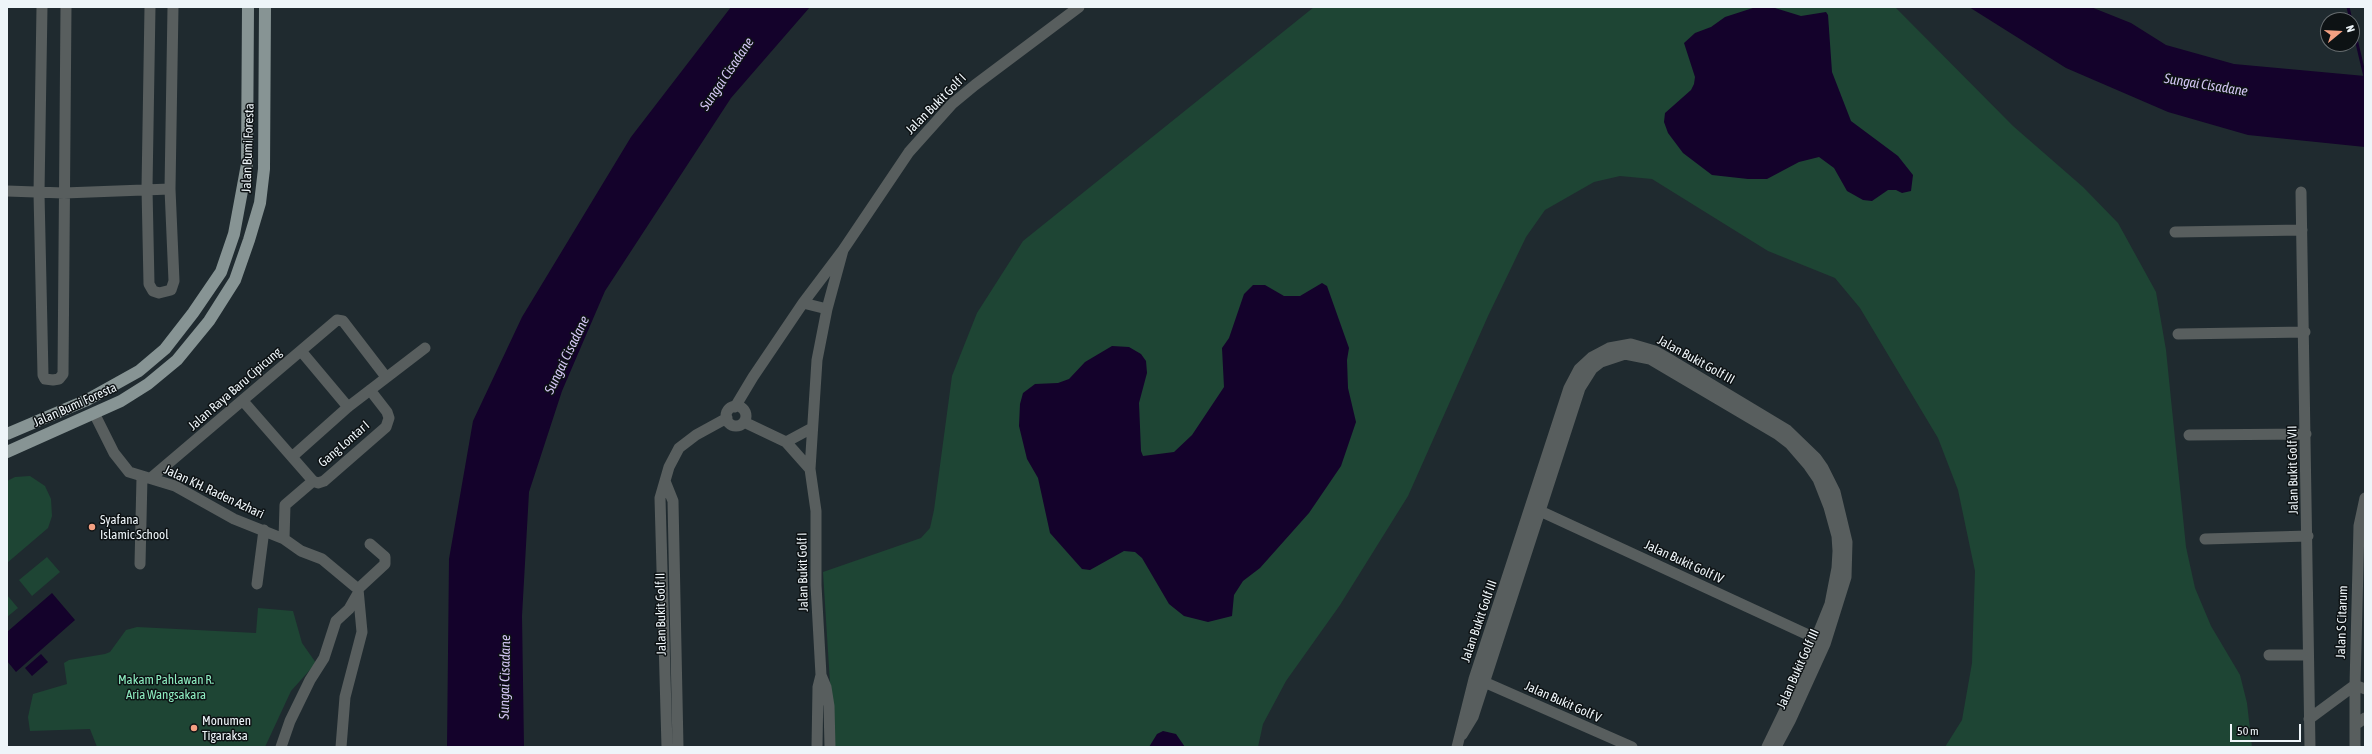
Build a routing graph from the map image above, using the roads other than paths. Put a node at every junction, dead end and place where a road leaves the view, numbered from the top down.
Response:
1 (42, 7) edge
2 (66, 7) edge
3 (150, 7) edge
4 (173, 7) edge
5 (248, 7) edge
6 (265, 7) edge
7 (1079, 7) edge
8 (147, 188) junction
9 (170, 189) junction
10 (7, 191) edge
11 (2301, 192) dead end
12 (39, 193) junction
13 (64, 193) junction
14 (2302, 230) junction
15 (2175, 232) dead end
16 (843, 250) junction
17 (803, 303) junction
18 (827, 309) junction
19 (2305, 332) junction
20 (2178, 334) dead end
21 (424, 348) dead end
22 (301, 351) junction
23 (386, 377) junction
24 (370, 390) junction
25 (243, 401) junction
26 (348, 407) junction
27 (735, 407) junction
28 (94, 413) junction
29 (727, 418) junction
30 (744, 422) junction
31 (812, 428) junction
32 (7, 434) edge
33 (2306, 434) junction
34 (2189, 435) dead end
35 (786, 442) junction
36 (7, 452) edge
37 (293, 456) junction
38 (810, 469) junction
39 (147, 478) junction
40 (313, 481) junction
41 (665, 481) junction
42 (2365, 498) edge
43 (1540, 511) junction
44 (264, 530) junction
45 (2308, 536) junction
46 (284, 539) junction
47 (2205, 539) dead end
48 (373, 546) dead end
49 (140, 564) dead end
50 (257, 584) dead end
51 (356, 590) junction
52 (1817, 639) junction
53 (2269, 655) dead end
54 (2308, 655) junction
55 (821, 675) junction
56 (1484, 682) junction
57 (2360, 687) edge
58 (2365, 718) edge
59 (2309, 719) junction
60 (2355, 725) junction
61 (1459, 742) edge
62 (281, 747) edge
63 (341, 747) edge
64 (667, 747) edge
65 (678, 747) edge
66 (817, 747) edge
67 (830, 747) edge
68 (1632, 747) edge
69 (1767, 747) edge
70 (1776, 747) edge
71 (2310, 747) edge
72 (2355, 747) edge

1 - 12 street
2 - 13 street
3 - 8 street
4 - 9 street
5 - 32 main road, Jalan Bumi Foresta
6 - 28 main road, Jalan Bumi Foresta
7 - 16 street, Jalan Bukit Golf I
8 - 9 street
8 - 9 street
8 - 13 street
10 - 12 street
11 - 14 street, Jalan Bukit Golf VII
12 - 13 street
12 - 13 street
14 - 15 street
14 - 19 street, Jalan Bukit Golf VII
16 - 17 street, Jalan Bukit Golf I
16 - 18 street, Jalan Bukit Golf I
17 - 18 street
17 - 27 street, Jalan Bukit Golf I
18 - 31 street, Jalan Bukit Golf I
19 - 20 street
19 - 33 street, Jalan Bukit Golf VII
21 - 23 street
22 - 23 street, Jalan Raya Baru Cipicung
22 - 25 street, Jalan Raya Baru Cipicung
22 - 26 street
23 - 24 street
24 - 26 street
24 - 40 street, Gang Lontar I
25 - 37 street, Gang Lontar I
25 - 39 street, Jalan Raya Baru Cipicung
26 - 37 street
27 - 29 street
27 - 30 street
28 - 36 main road, Jalan Bumi Foresta
28 - 39 street, Jalan KH. Raden Azhari
29 - 30 street
29 - 41 street, Jalan Bukit Golf II
30 - 35 street
31 - 35 street
31 - 38 street, Jalan Bukit Golf I
33 - 34 street
33 - 45 street, Jalan Bukit Golf VII
35 - 38 street
37 - 40 street, Gang Lontar I
38 - 55 street, Jalan Bukit Golf I
39 - 44 street, Jalan KH. Raden Azhari
39 - 49 street
40 - 46 street
41 - 64 street, Jalan Bukit Golf II
41 - 65 street, Jalan Bukit Golf II
42 - 57 street, Jalan S Citarum
43 - 52 street, Jalan Bukit Golf IV
43 - 52 street, Jalan Bukit Golf III
43 - 56 street, Jalan Bukit Golf III
44 - 46 street, Jalan KH. Raden Azhari
44 - 50 street
45 - 47 street
45 - 54 street, Jalan Bukit Golf VII
46 - 51 street, Jalan KH. Raden Azhari
48 - 51 street
51 - 62 street
51 - 63 street
52 - 69 street, Jalan Bukit Golf III
53 - 54 street
54 - 59 street, Jalan Bukit Golf VII
55 - 66 street, Jalan Bukit Golf I
55 - 67 street, Jalan Bukit Golf I
56 - 61 street, Jalan Bukit Golf III
56 - 68 street, Jalan Bukit Golf V
57 - 59 street
57 - 60 street, Jalan S Citarum
58 - 60 street
59 - 71 street, Jalan Bukit Golf VII
60 - 72 street, Jalan S Citarum
61 - 70 street, Jalan Bukit Golf III

